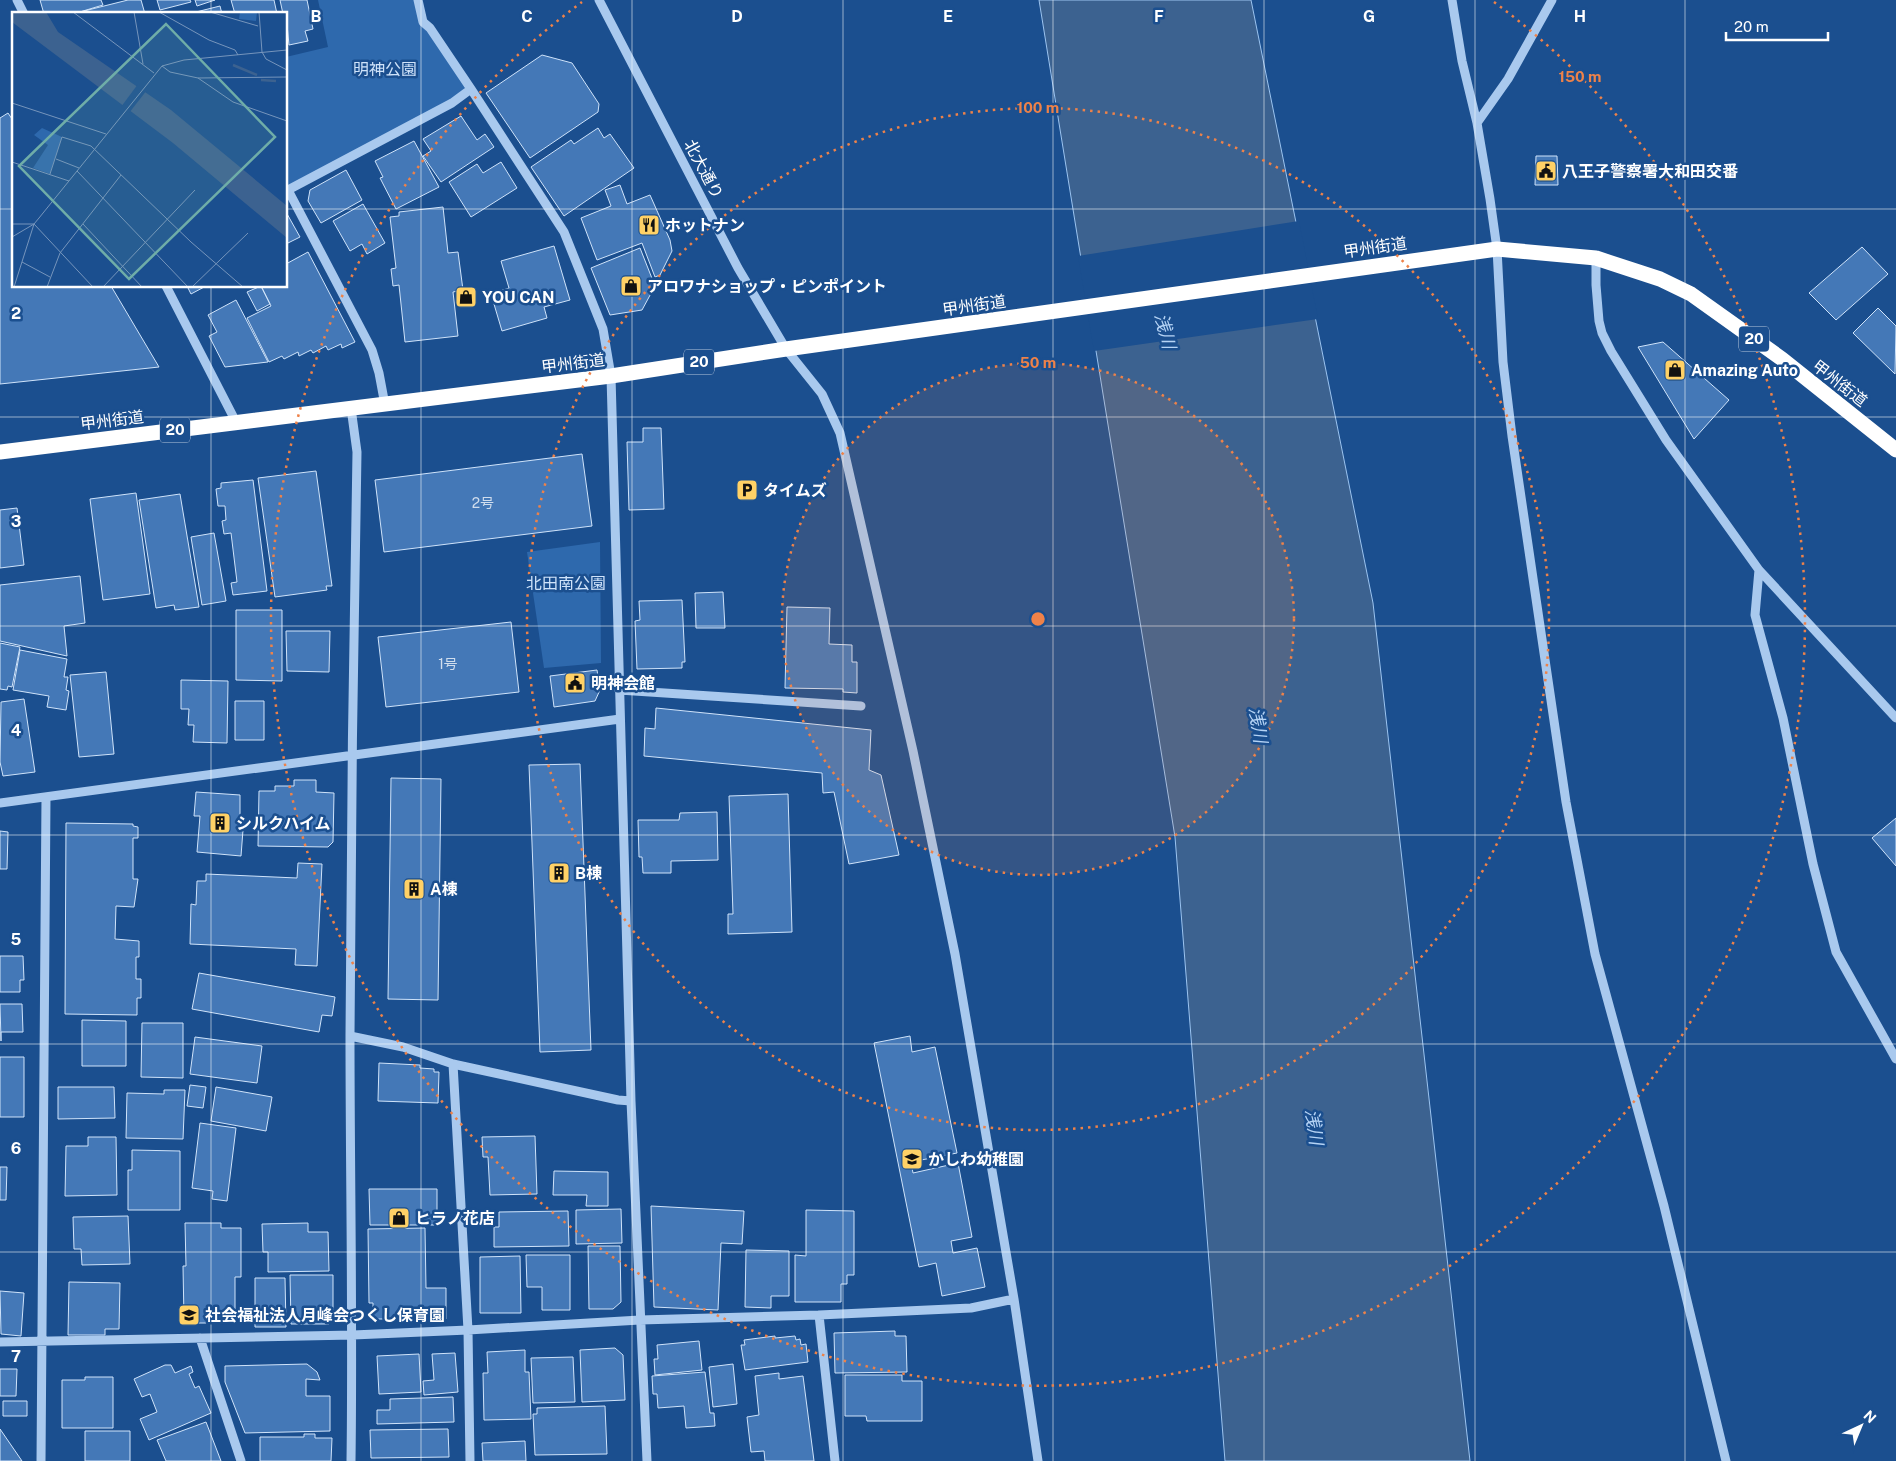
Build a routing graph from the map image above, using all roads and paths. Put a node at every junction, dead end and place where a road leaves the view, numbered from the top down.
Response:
1 (17, 0) edge
2 (418, 0) edge
3 (599, 0) edge
4 (1452, 0) edge
5 (1552, 0) edge
6 (23, 12) edge
7 (471, 89) junction
8 (1477, 123) junction
9 (288, 190) edge
10 (288, 193) edge
11 (1496, 249) junction
12 (1596, 258) junction
13 (167, 288) edge
14 (786, 349) junction
15 (611, 376) junction
16 (384, 405) junction
17 (351, 408) junction
18 (236, 422) junction
19 (1896, 450) edge
20 (0, 452) edge
21 (1759, 570) junction
22 (619, 690) junction
23 (861, 706) dead end
24 (1896, 718) edge
25 (620, 719) junction
26 (354, 755) junction
27 (46, 797) junction
28 (0, 804) edge
29 (350, 1036) junction
30 (1896, 1059) edge
31 (453, 1064) junction
32 (631, 1101) junction
33 (1014, 1299) junction
34 (819, 1316) junction
35 (640, 1320) junction
36 (468, 1330) junction
37 (353, 1335) junction
38 (200, 1338) junction
39 (0, 1342) edge
40 (42, 1342) junction
41 (41, 1461) edge
42 (241, 1461) edge
43 (350, 1461) edge
44 (470, 1461) edge
45 (647, 1461) edge
46 (835, 1461) edge
47 (1038, 1461) edge
48 (1726, 1461) edge

1 - 6 street
2 - 7 street
3 - 14 street, 北大通り
4 - 8 street
5 - 8 street
7 - 9 street
7 - 15 street
8 - 11 street
10 - 16 street
11 - 12 highway, 甲州街道 / 20
11 - 14 highway, 甲州街道 / 20
11 - 48 street
12 - 19 highway, 甲州街道 / 20
12 - 21 street
13 - 18 street
14 - 15 highway, 甲州街道 / 20
14 - 33 street, 北大通り
15 - 16 highway, 甲州街道 / 20
15 - 22 street
16 - 17 highway, 甲州街道 / 20
17 - 18 highway, 甲州街道 / 20
17 - 26 street
18 - 20 highway, 甲州街道 / 20
21 - 24 street
21 - 30 street
22 - 23 street
22 - 25 street
25 - 26 street
25 - 32 street
26 - 27 street
26 - 29 street
27 - 28 street
27 - 40 street
29 - 31 street
29 - 37 street
31 - 32 street
31 - 36 street
32 - 35 street
33 - 34 street
33 - 47 street, 北大通り
34 - 35 street
34 - 46 street
35 - 36 street
35 - 45 street
36 - 37 street
36 - 44 street
37 - 38 street
37 - 43 street
38 - 40 street
38 - 42 street
39 - 40 street
40 - 41 street

